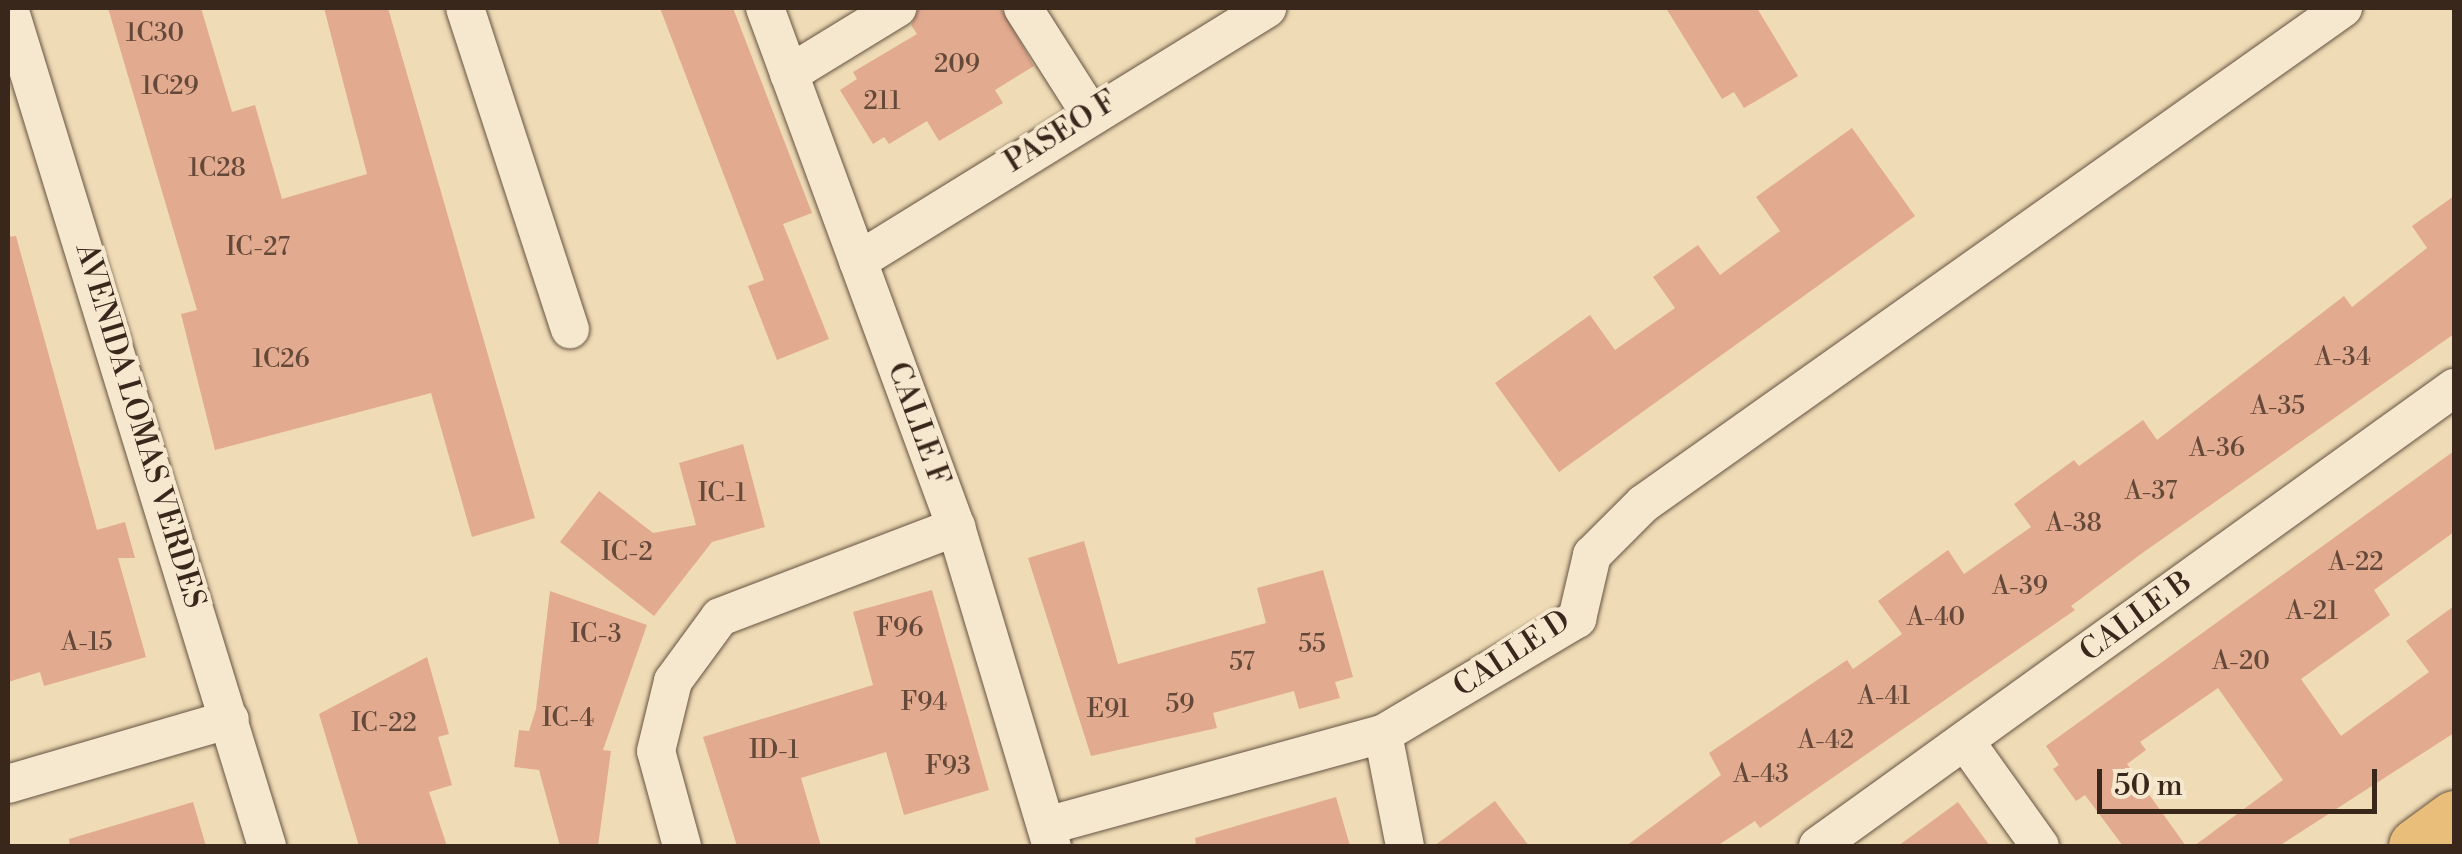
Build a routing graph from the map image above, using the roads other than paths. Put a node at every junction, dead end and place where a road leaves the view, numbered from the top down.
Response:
1 (9, 8) edge
2 (465, 8) edge
3 (765, 8) edge
4 (897, 8) edge
5 (1023, 8) edge
6 (1266, 8) edge
7 (2343, 8) edge
8 (789, 74) junction
9 (1090, 113) junction
10 (858, 261) junction
11 (570, 329) dead end
12 (2454, 388) edge
13 (956, 527) junction
14 (230, 719) junction
15 (1383, 734) junction
16 (1965, 741) junction
17 (8, 784) edge
18 (2454, 818) edge
19 (1049, 836) edge
20 (267, 846) edge
21 (682, 846) edge
22 (1405, 846) edge
23 (1818, 846) edge
24 (2040, 846) edge
25 (2416, 846) edge

1 - 14 street, AVENIDA LOMAS VERDES
2 - 11 street
3 - 8 street, CALLE F
4 - 8 street
5 - 9 street
6 - 9 street, PASEO F
7 - 15 street, CALLE D
8 - 10 street, CALLE F
9 - 10 street, PASEO F
10 - 13 street, CALLE F
12 - 16 street, CALLE B
13 - 19 street, CALLE F
13 - 21 street
14 - 17 street
14 - 20 street, AVENIDA LOMAS VERDES
15 - 19 street, CALLE D
15 - 22 street
16 - 23 street, CALLE B
16 - 24 street
18 - 25 highway

